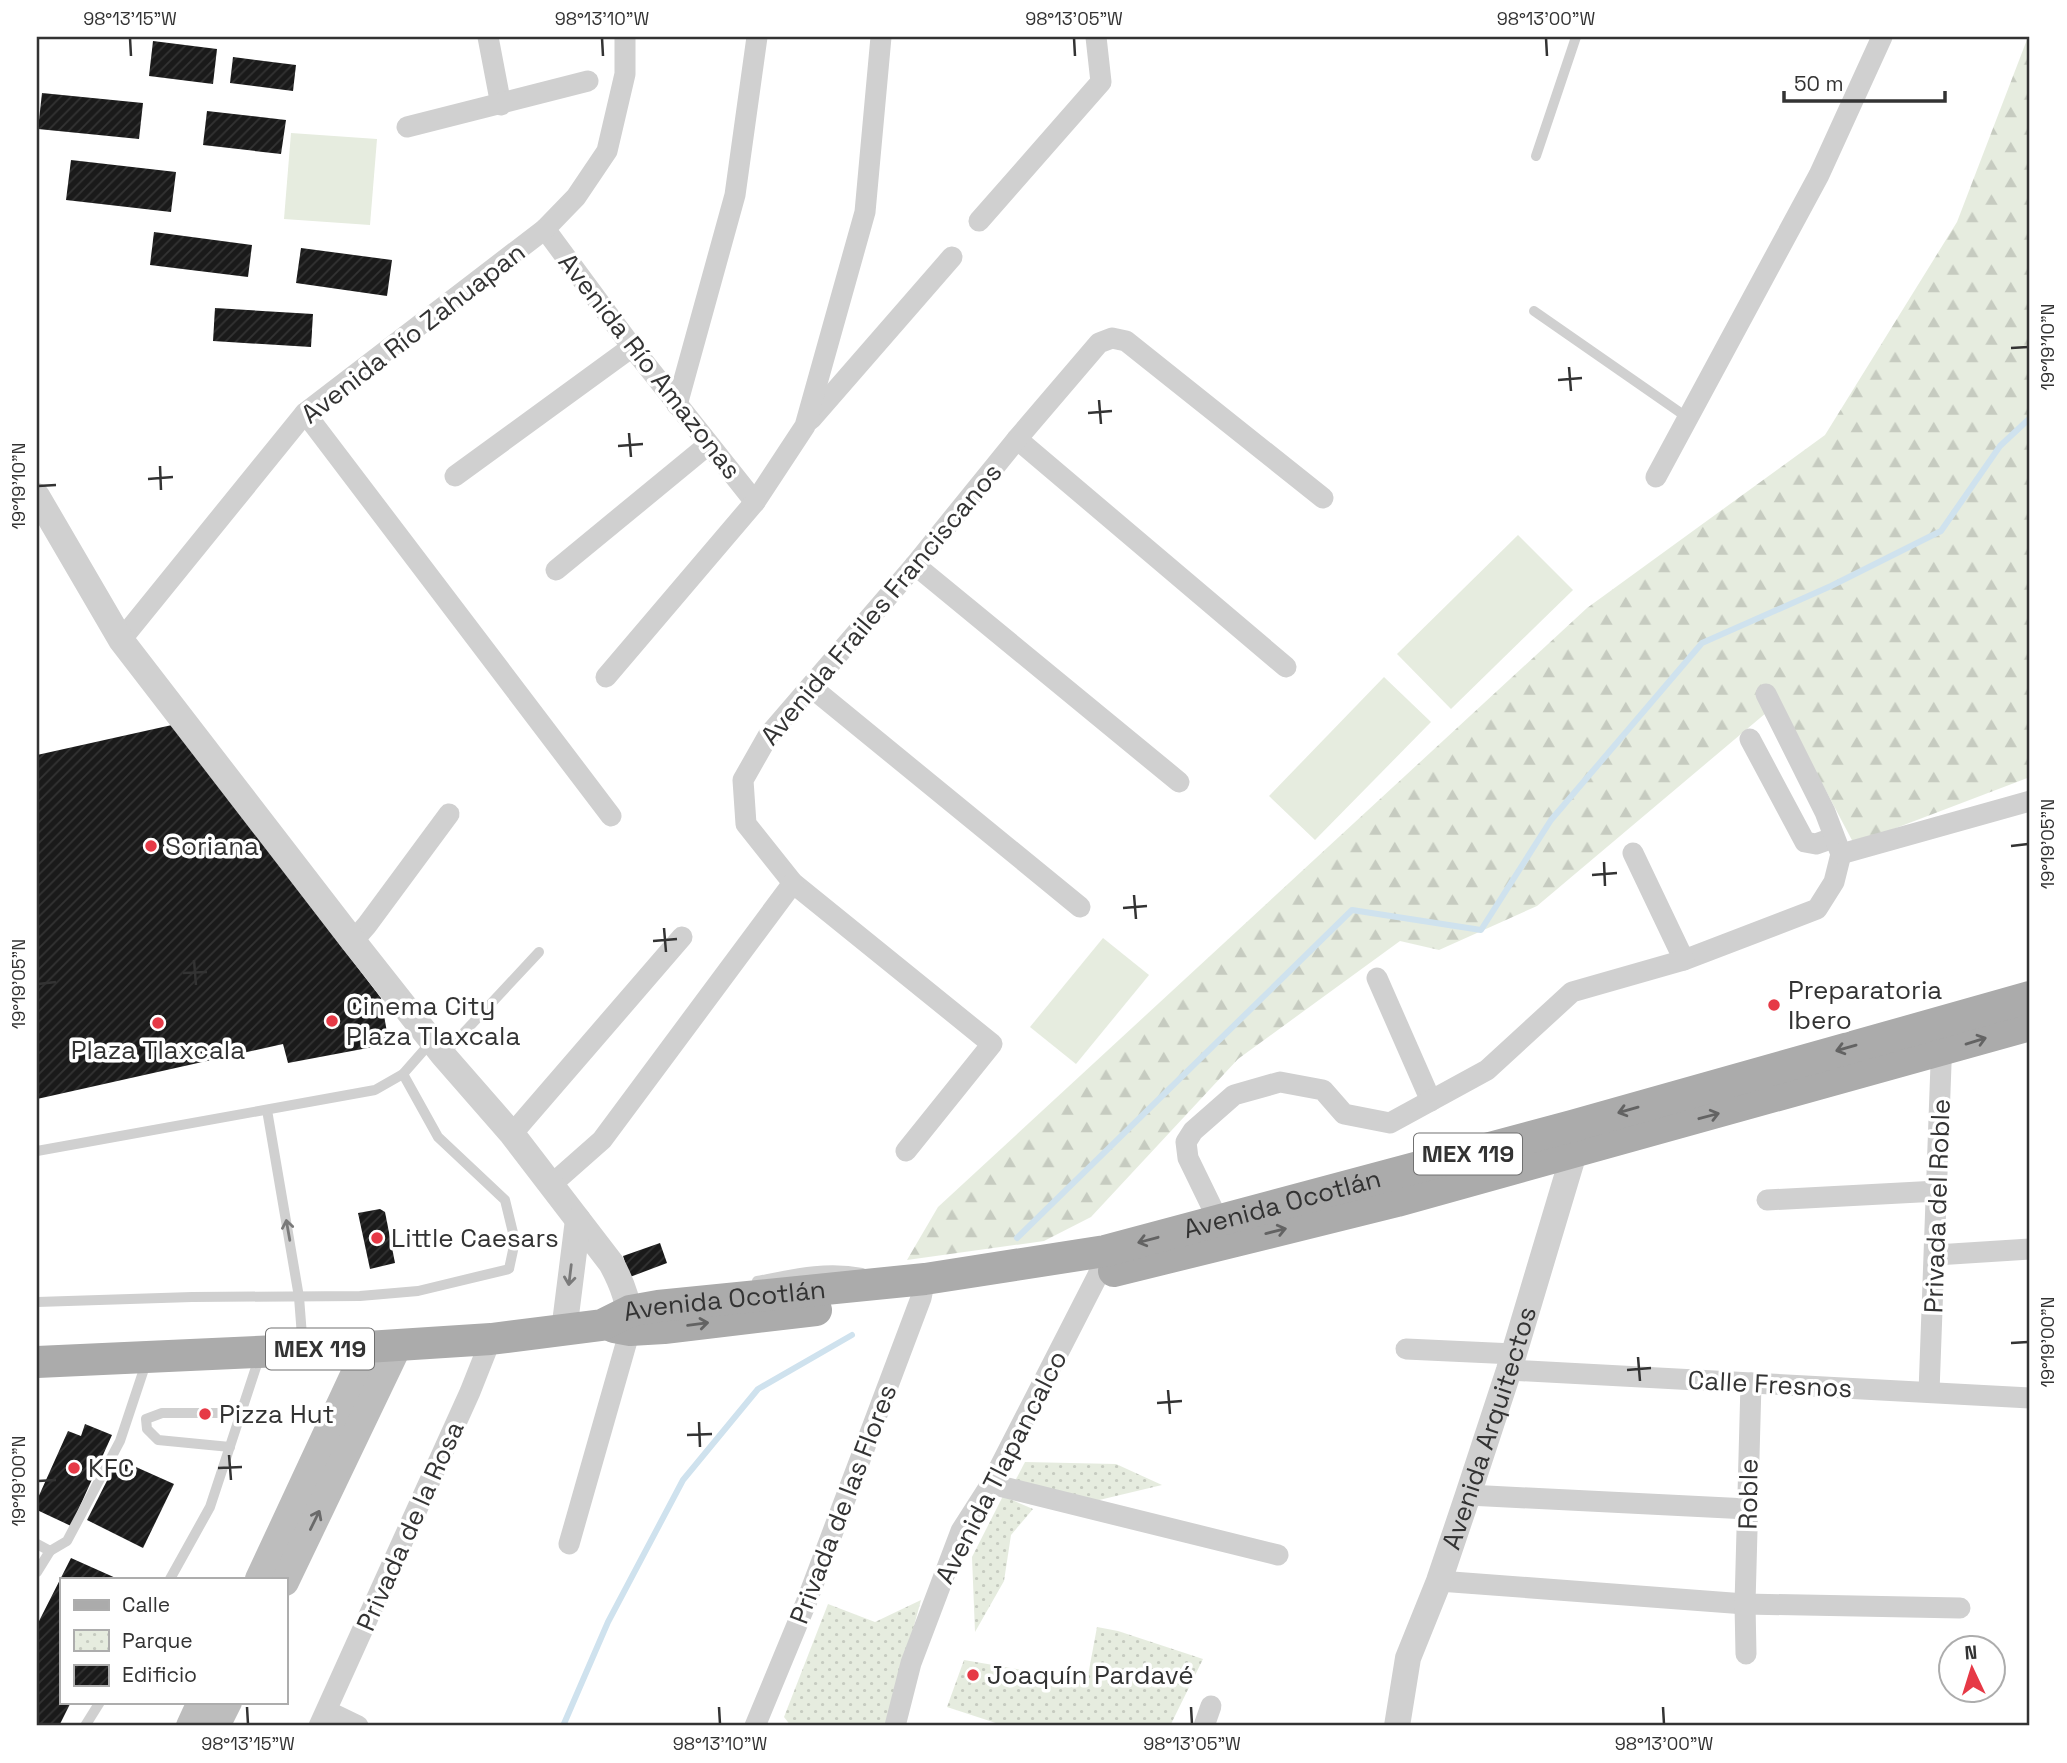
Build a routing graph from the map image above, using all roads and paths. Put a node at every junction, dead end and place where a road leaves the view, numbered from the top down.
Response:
1 (488, 37) edge
2 (625, 37) edge
3 (757, 37) edge
4 (881, 37) edge
5 (1096, 37) edge
6 (1576, 37) edge
7 (1881, 37) edge
8 (588, 81) dead end
9 (501, 105) junction
10 (407, 127) dead end
11 (1536, 156) dead end
12 (979, 220) dead end
13 (545, 229) junction
14 (952, 257) dead end
15 (1534, 311) dead end
16 (632, 347) junction
17 (677, 405) junction
18 (305, 413) junction
19 (1688, 418) junction
20 (804, 426) junction
21 (1017, 439) junction
22 (708, 445) junction
23 (455, 476) dead end
24 (1656, 477) dead end
25 (37, 496) edge
26 (1323, 498) dead end
27 (755, 502) junction
28 (45, 529) edge
29 (915, 565) junction
30 (556, 570) dead end
31 (121, 640) junction
32 (1286, 667) dead end
33 (606, 677) dead end
34 (811, 687) junction
35 (1766, 694) dead end
36 (1750, 739) dead end
37 (1179, 782) dead end
38 (2030, 800) edge
39 (449, 814) dead end
40 (611, 816) dead end
41 (1837, 846) junction
42 (1633, 853) dead end
43 (793, 883) junction
44 (1080, 907) dead end
45 (682, 937) dead end
46 (353, 941) junction
47 (540, 952) dead end
48 (1684, 960) junction
49 (1377, 978) dead end
50 (2030, 1003) edge
51 (1942, 1036) junction
52 (437, 1048) junction
53 (402, 1074) junction
54 (1431, 1101) junction
55 (267, 1110) junction
56 (512, 1134) junction
57 (1573, 1140) junction
58 (37, 1151) edge
59 (906, 1151) dead end
60 (551, 1185) junction
61 (1938, 1191) junction
62 (1767, 1200) dead end
63 (578, 1220) junction
64 (1224, 1232) junction
65 (2030, 1249) edge
66 (1936, 1255) junction
67 (1102, 1263) junction
68 (915, 1286) junction
69 (299, 1297) junction
70 (37, 1302) edge
71 (621, 1322) junction
72 (564, 1331) junction
73 (491, 1339) junction
74 (399, 1344) junction
75 (367, 1348) junction
76 (1406, 1349) dead end
77 (303, 1350) junction
78 (261, 1352) junction
79 (148, 1357) junction
80 (1511, 1362) junction
81 (38, 1364) edge
82 (1751, 1384) junction
83 (1929, 1392) junction
84 (2030, 1398) edge
85 (241, 1413) junction
86 (230, 1447) junction
87 (991, 1484) junction
88 (1468, 1495) junction
89 (1748, 1509) junction
90 (37, 1544) edge
91 (569, 1544) dead end
92 (50, 1552) junction
93 (1278, 1555) dead end
94 (37, 1572) edge
95 (171, 1578) edge
96 (259, 1578) edge
97 (287, 1578) edge
98 (1439, 1581) junction
99 (1745, 1604) junction
100 (1960, 1608) dead end
101 (1746, 1654) dead end
102 (99, 1704) edge
103 (200, 1704) edge
104 (227, 1704) edge
105 (323, 1719) edge
106 (85, 1726) edge
107 (190, 1726) edge
108 (216, 1726) edge
109 (358, 1726) edge
110 (755, 1726) edge
111 (895, 1726) edge
112 (1396, 1726) edge

1 - 9 street
2 - 13 street, Avenida Río Zahuapan
3 - 17 street
4 - 20 street
5 - 12 street
6 - 11 lane
7 - 19 street
8 - 9 street
9 - 10 street
13 - 16 street, Avenida Río Amazonas
13 - 18 street, Avenida Río Zahuapan
14 - 20 street
15 - 19 lane
16 - 17 street, Avenida Río Amazonas
16 - 23 street
17 - 22 street, Avenida Río Amazonas
18 - 31 street, Avenida Río Zahuapan
18 - 40 street
19 - 24 street
20 - 27 street
21 - 26 street, Avenida Frailes Franciscanos
21 - 29 street, Avenida Frailes Franciscanos
21 - 32 street
22 - 27 street, Avenida Río Amazonas
22 - 30 street
25 - 28 street
27 - 33 street
28 - 31 street
29 - 34 street, Avenida Frailes Franciscanos
29 - 37 street
31 - 46 street
34 - 43 street, Avenida Frailes Franciscanos
34 - 44 street
35 - 41 street
36 - 41 street
38 - 41 street
39 - 46 street
41 - 48 street
42 - 48 street
43 - 59 street, Avenida Frailes Franciscanos
43 - 60 street
45 - 56 street
46 - 52 street
47 - 52 lane
48 - 54 street
49 - 54 street
50 - 51 main road, Avenida Ocotlán / MEX 119
51 - 57 main road, Avenida Ocotlán / MEX 119
51 - 61 street, Privada del Roble
52 - 53 lane
52 - 56 street
53 - 55 lane
53 - 69 lane
54 - 64 street
55 - 58 lane
69 -> 55 lane
56 - 60 street
57 - 64 main road, Avenida Ocotlán / MEX 119
57 - 80 street, Avenida Arquitectos
60 - 63 street
61 - 62 street
61 - 66 street, Privada del Roble
63 - 71 street
63 -> 72 street
64 - 67 main road, Avenida Ocotlán / MEX 119
65 - 66 street
66 - 83 street, Privada del Roble
67 - 68 main road, Avenida Ocotlán / MEX 119
67 - 87 street, Avenida Tlapancalco
68 - 71 main road, Avenida Ocotlán / MEX 119
71 -> 68 main road, Avenida Ocotlán / MEX 119
68 - 110 street, Privada de las Flores
69 - 70 lane
69 - 77 lane
71 - 72 main road, Avenida Ocotlán / MEX 119
71 - 91 street
72 - 73 main road, Avenida Ocotlán / MEX 119
73 - 74 main road, Avenida Ocotlán / MEX 119
73 - 105 street, Privada de la Rosa
74 - 75 main road, Avenida Ocotlán / MEX 119
97 -> 74 main road
75 - 77 main road, Avenida Ocotlán / MEX 119
75 - 96 main road
76 - 80 street, Calle Fresnos
77 - 78 main road, Avenida Ocotlán / MEX 119
78 - 79 main road, Avenida Ocotlán / MEX 119
78 - 85 lane
79 - 81 main road, Avenida Ocotlán / MEX 119
79 - 92 lane
80 - 82 street, Calle Fresnos
80 - 88 street, Avenida Arquitectos
82 - 83 street, Calle Fresnos
82 - 89 street, Roble
83 - 84 street, Calle Fresnos
85 - 86 lane
85 - 86 lane
86 - 95 lane
87 - 93 street
87 - 111 street, Avenida Tlapancalco
88 - 89 street
88 - 98 street, Avenida Arquitectos
89 - 99 street, Roble
90 - 92 lane
92 - 94 lane
98 - 99 street
98 - 112 street, Avenida Arquitectos
99 - 100 street
99 - 101 street, Roble
102 - 106 lane
103 - 107 main road
104 - 108 main road
105 - 109 street

